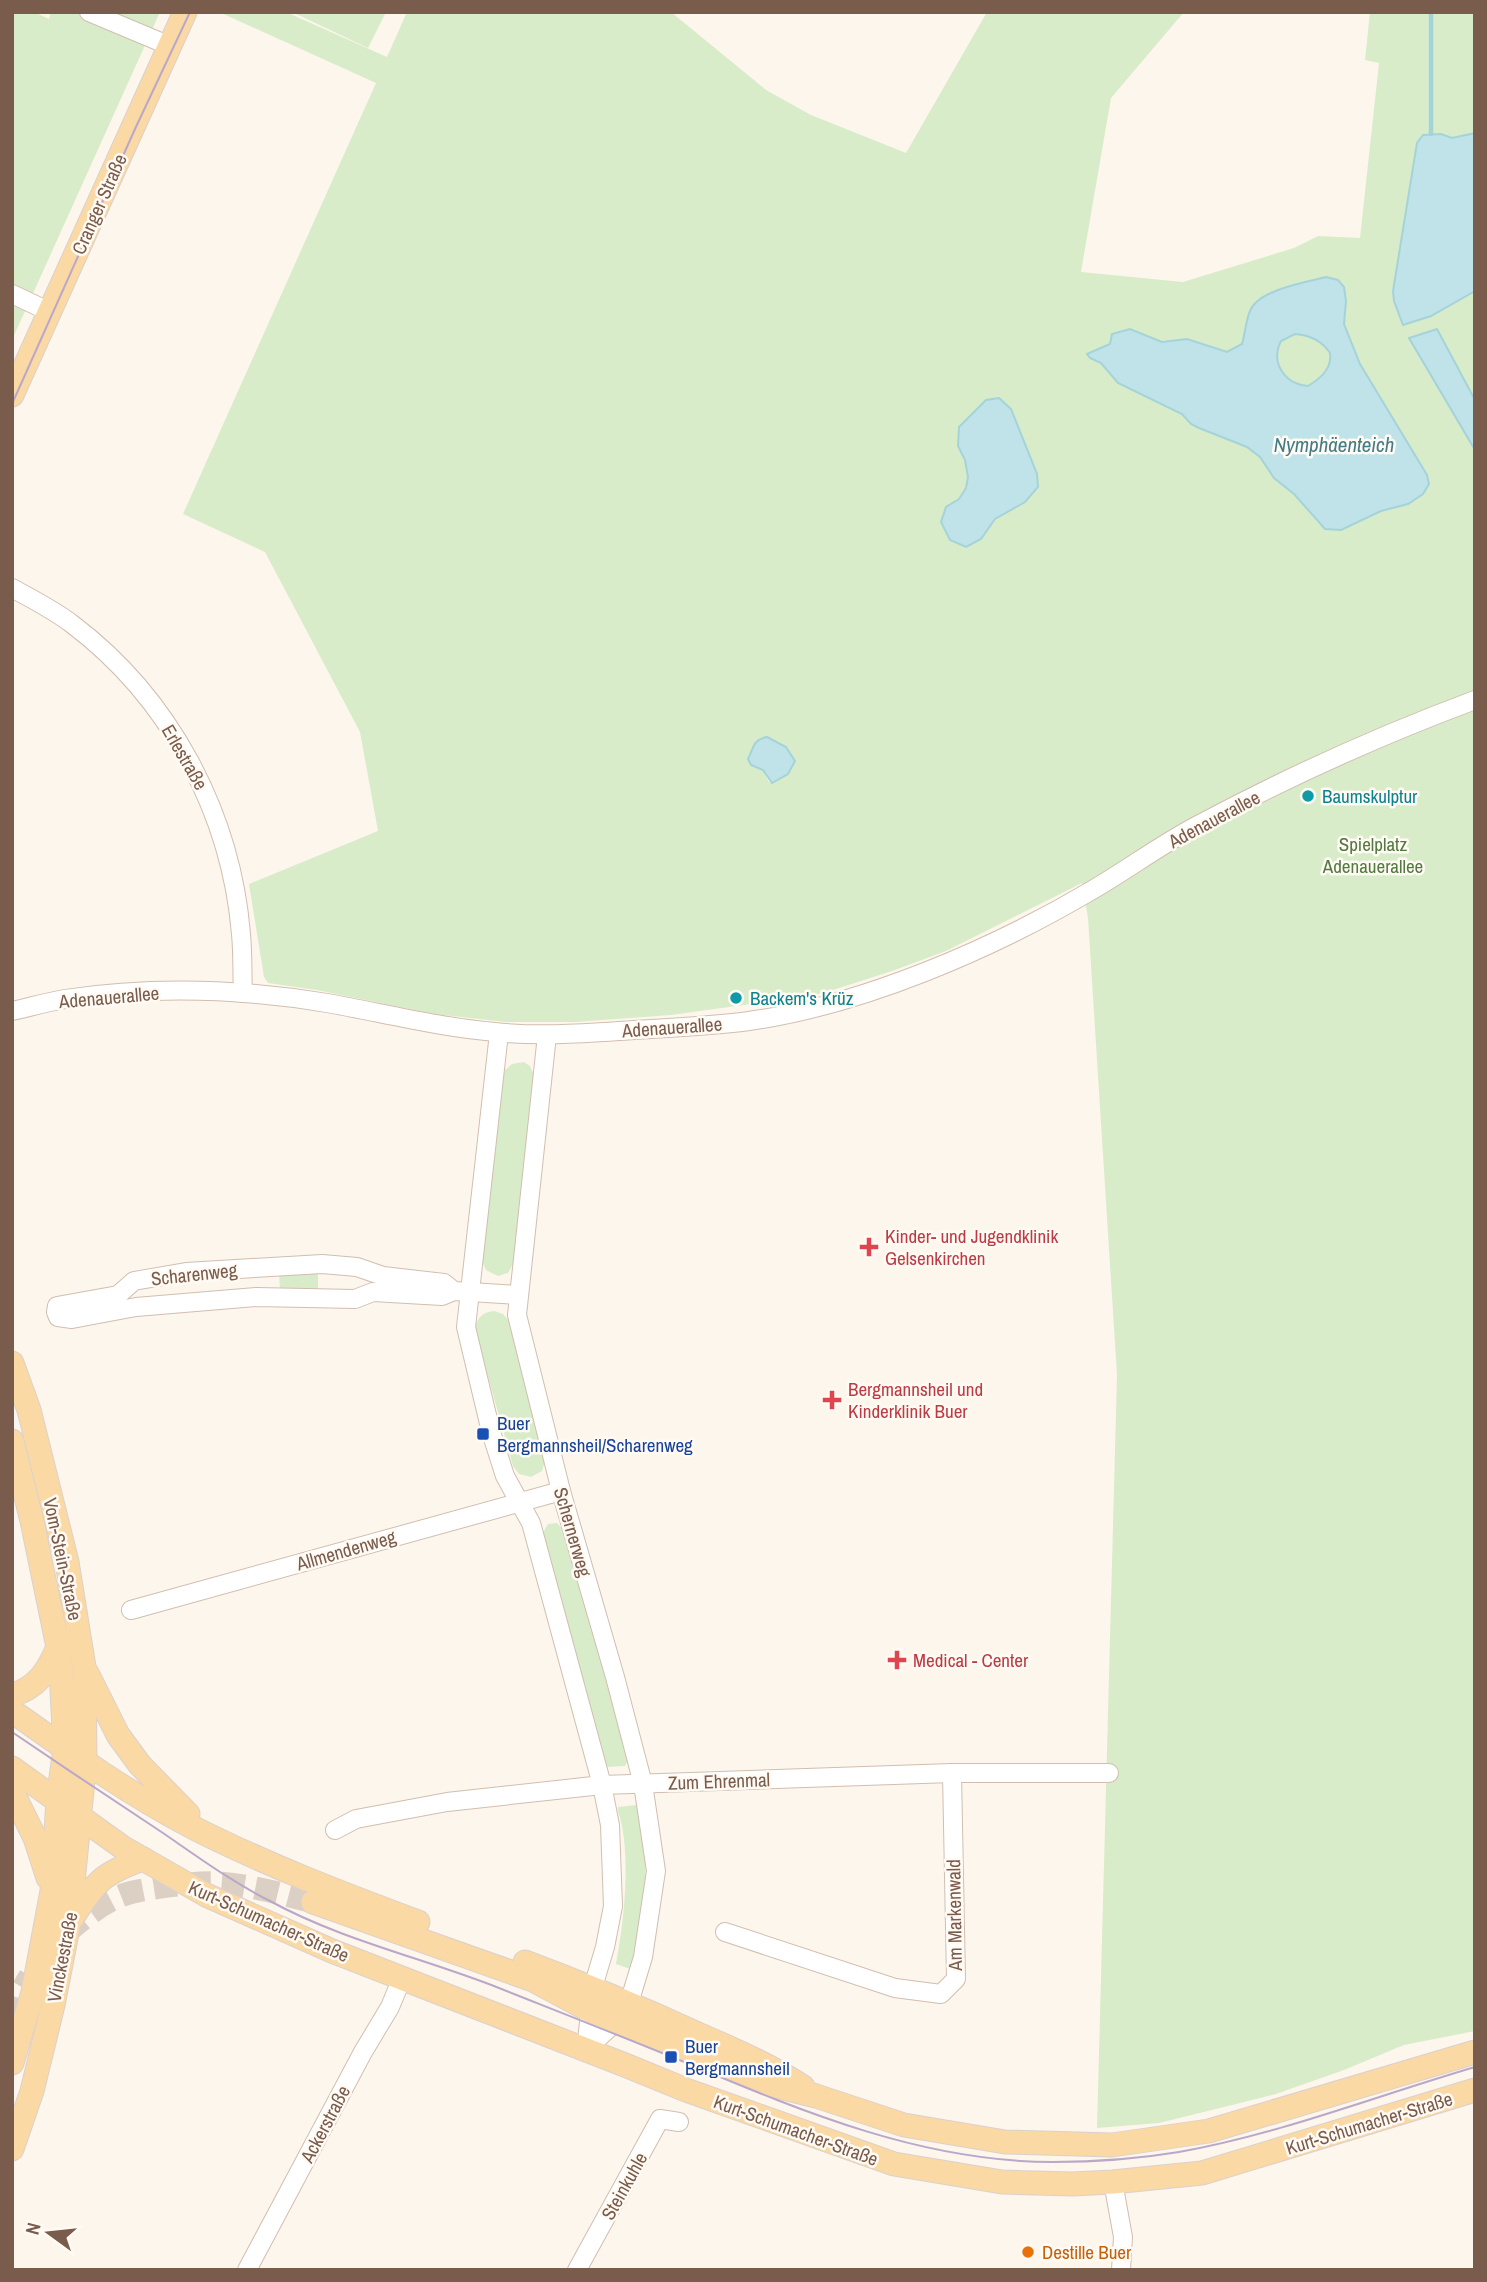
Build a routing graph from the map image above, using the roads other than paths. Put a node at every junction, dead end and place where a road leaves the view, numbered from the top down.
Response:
1 (89, 12) edge
2 (186, 12) edge
3 (170, 46) junction
4 (12, 294) edge
5 (51, 312) junction
6 (12, 395) edge
7 (12, 588) edge
8 (1475, 700) edge
9 (243, 993) junction
10 (12, 1011) edge
11 (499, 1033) junction
12 (547, 1035) junction
13 (254, 1268) junction
14 (374, 1273) junction
15 (134, 1281) junction
16 (373, 1292) junction
17 (462, 1292) junction
18 (518, 1295) junction
19 (256, 1297) junction
20 (136, 1307) junction
21 (12, 1363) edge
22 (12, 1441) edge
23 (561, 1491) junction
24 (519, 1502) junction
25 (131, 1610) dead end
26 (58, 1647) junction
27 (84, 1667) junction
28 (12, 1695) edge
29 (12, 1711) edge
30 (65, 1748) junction
31 (85, 1760) junction
32 (12, 1768) edge
33 (952, 1773) junction
34 (1109, 1773) dead end
35 (643, 1784) junction
36 (603, 1785) junction
37 (12, 1791) edge
38 (58, 1800) junction
39 (80, 1817) junction
40 (335, 1830) dead end
41 (218, 1838) junction
42 (143, 1859) junction
43 (52, 1891) junction
44 (313, 1902) tunnel mouth
45 (69, 1923) junction
46 (725, 1932) dead end
47 (402, 1978) junction
48 (593, 1987) junction
49 (591, 2011) junction
50 (623, 2012) junction
51 (586, 2049) junction
52 (1475, 2052) edge
53 (12, 2063) edge
54 (1475, 2091) edge
55 (679, 2122) dead end
56 (12, 2149) edge
57 (1113, 2182) junction
58 (247, 2270) edge
59 (577, 2270) edge
60 (1121, 2270) edge

1 - 3 street
2 - 3 main road, Cranger Straße
3 - 5 main road, Cranger Straße
4 - 5 street
5 - 6 main road, Cranger Straße
7 - 9 street, Erlestraße
8 - 12 street, Adenauerallee
9 - 10 street, Adenauerallee
9 - 11 street, Adenauerallee
11 - 12 street, Adenauerallee
11 - 17 street, Schernerweg
12 - 18 street, Schernerweg
13 - 14 street, Scharenweg
13 - 15 street, Scharenweg
13 - 19 street, Scharenweg
14 - 16 street
14 - 17 street, Scharenweg
15 - 20 street, Scharenweg
15 - 20 street, Scharenweg
16 - 17 street, Scharenweg
16 - 19 street, Scharenweg
17 - 18 street, Scharenweg
17 - 24 street, Schernerweg
18 - 23 street, Schernerweg
19 - 20 street, Scharenweg
21 - 27 main road, Vom-Stein-Straße
22 - 26 main road, Vom-Stein-Straße
23 - 24 street, Allmendenweg
23 - 35 street, Schernerweg
24 - 25 street, Allmendenweg
24 - 36 street, Schernerweg
26 - 28 main road
26 - 30 main road, Vom-Stein-Straße
27 - 31 main road, Vom-Stein-Straße
27 - 41 main road
29 - 30 main road, Kurt-Schumacher-Straße
30 - 31 main road, Kurt-Schumacher-Straße
30 - 38 main road, Vinckestraße
31 - 39 main road, Vinckestraße
31 - 41 main road, Kurt-Schumacher-Straße
32 - 38 main road, Kurt-Schumacher-Straße
33 - 34 street, Zum Ehrenmal
33 - 35 street, Zum Ehrenmal
33 - 46 street, Am Markenwald
35 - 36 street, Zum Ehrenmal
35 - 50 street, Schernerweg
36 - 40 street, Zum Ehrenmal
36 - 48 street, Schernerweg
37 - 43 main road
38 - 39 main road, Kurt-Schumacher-Straße
38 - 43 main road, Vinckestraße
39 - 42 main road, Kurt-Schumacher-Straße
39 - 45 main road, Vinckestraße
41 - 48 main road, Kurt-Schumacher-Straße
42 - 45 main road
42 - 47 main road, Kurt-Schumacher-Straße
43 - 53 main road, Vinckestraße
44 - 49 main road, Kurt-Schumacher-Straße
45 - 56 main road, Vinckestraße
47 - 51 main road, Kurt-Schumacher-Straße
47 - 58 street, Ackerstraße
48 - 49 street, Schernerweg
48 - 50 main road, Kurt-Schumacher-Straße
49 - 50 main road, Kurt-Schumacher-Straße
49 - 51 street, Schernerweg
50 - 51 street
50 - 52 main road, Kurt-Schumacher-Straße
51 - 57 main road, Kurt-Schumacher-Straße
54 - 57 main road, Kurt-Schumacher-Straße
55 - 59 street, Steinkuhle
57 - 60 street

